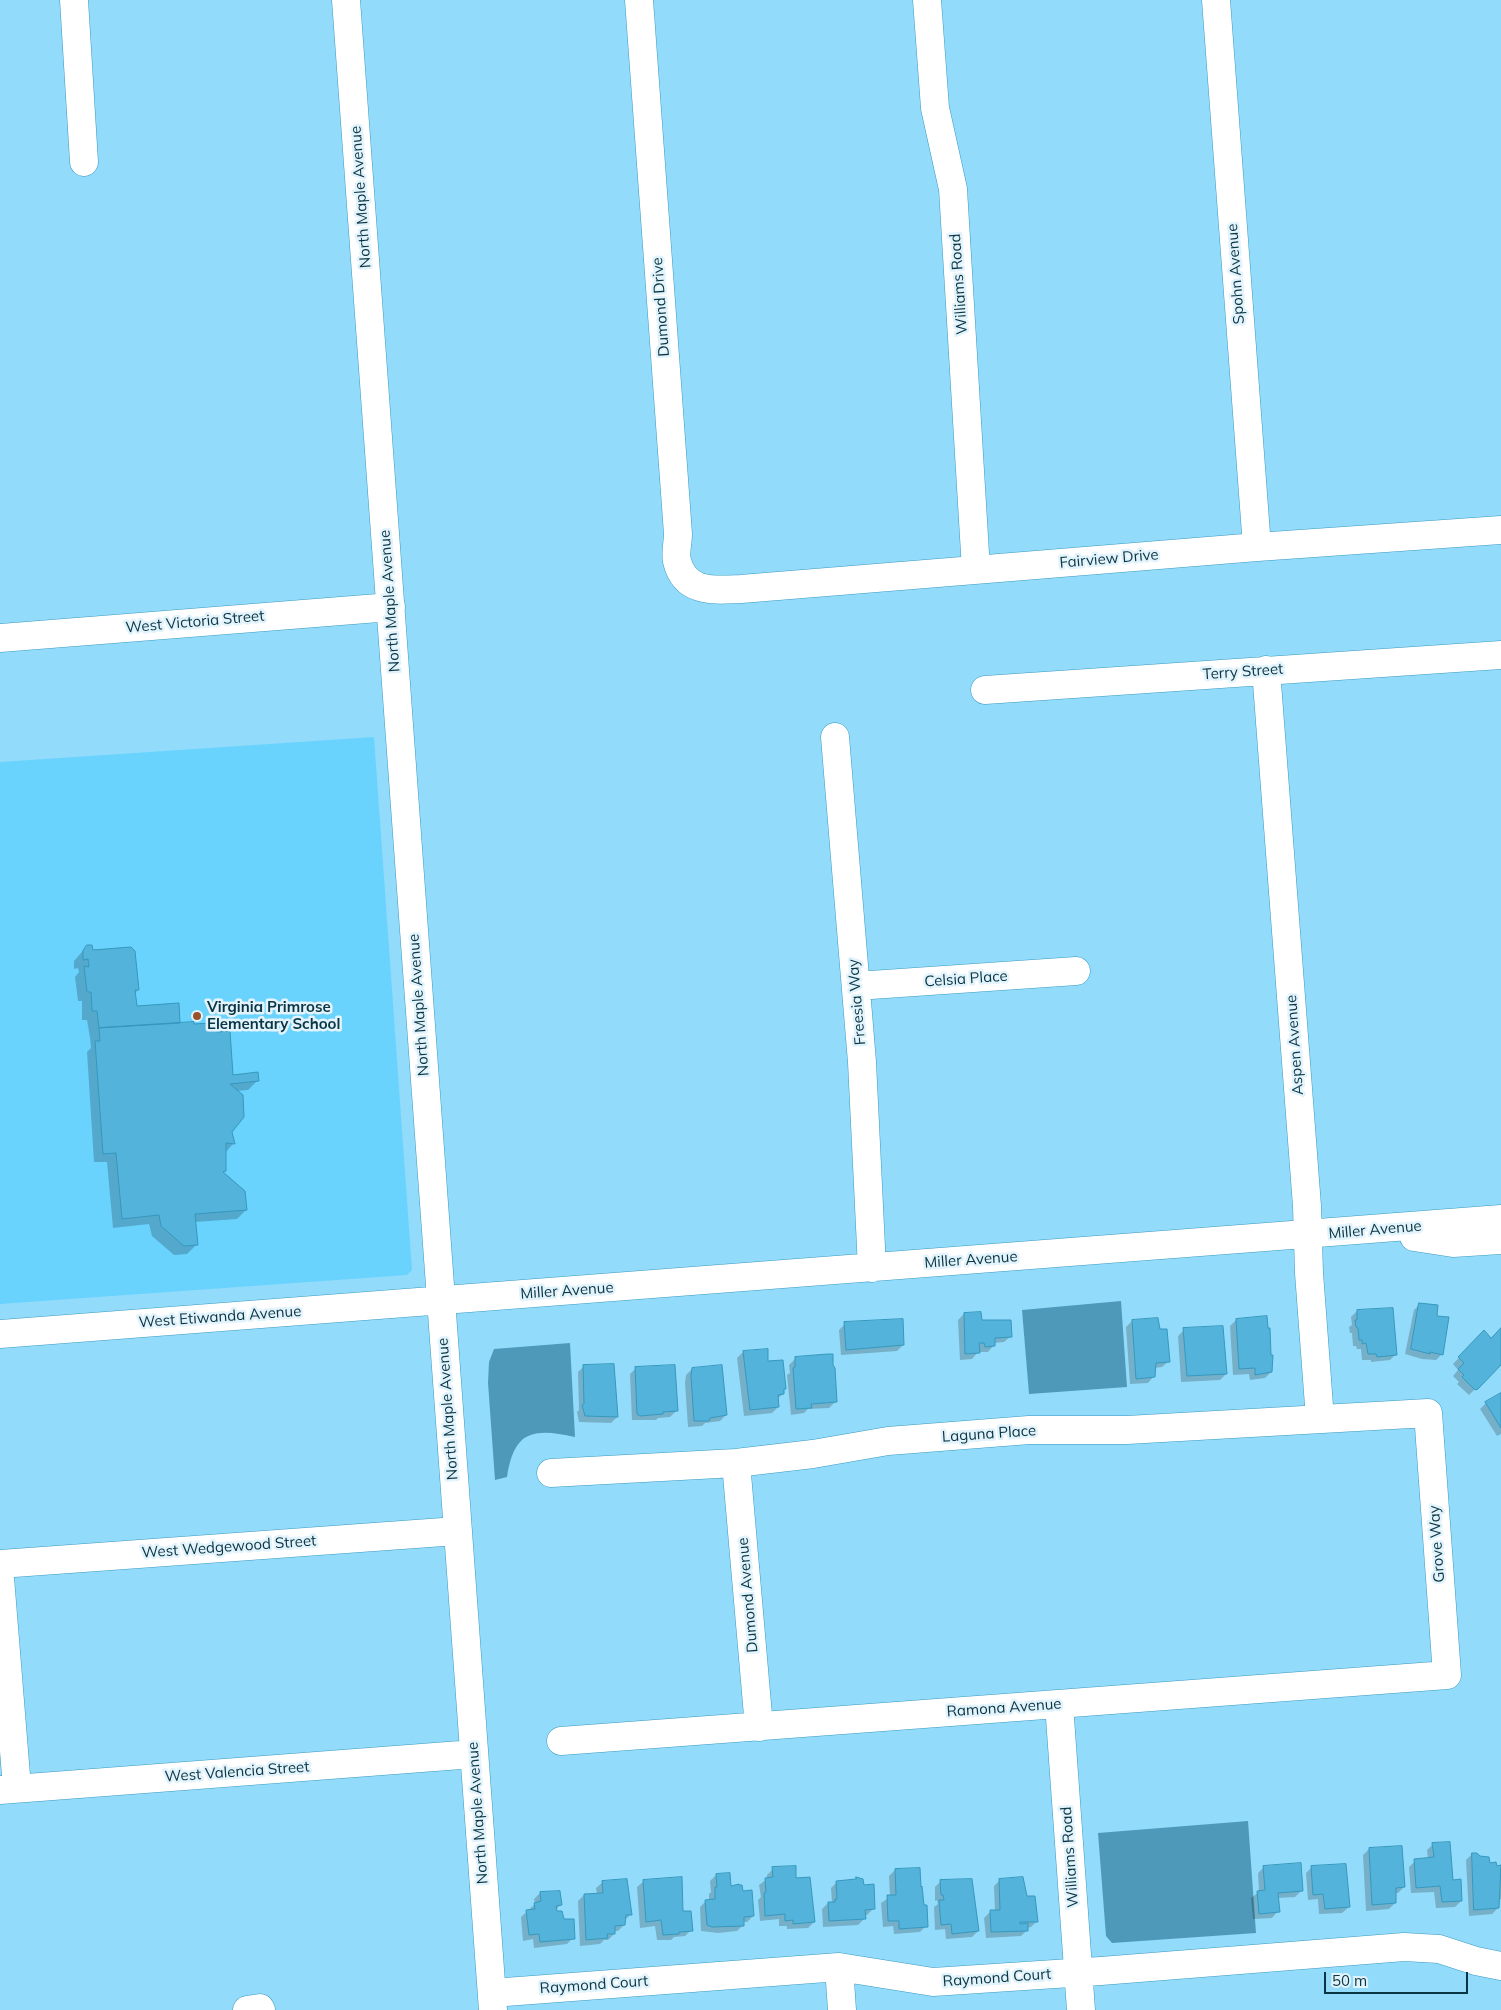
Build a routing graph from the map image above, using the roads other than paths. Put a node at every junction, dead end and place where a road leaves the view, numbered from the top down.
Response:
1 (74, 0) edge
2 (346, 0) edge
3 (639, 0) edge
4 (928, 0) edge
5 (1216, 0) edge
6 (84, 162) dead end
7 (1501, 530) edge
8 (1257, 547) junction
9 (976, 570) junction
10 (717, 590) joint
11 (390, 607) junction
12 (0, 638) edge
13 (1501, 655) edge
14 (1266, 670) junction
15 (985, 690) dead end
16 (835, 737) dead end
17 (1076, 971) dead end
18 (856, 986) junction
19 (1501, 1219) edge
20 (1365, 1230) junction
21 (1308, 1235) junction
22 (1501, 1240) edge
23 (872, 1268) junction
24 (440, 1301) junction
25 (0, 1334) edge
26 (1428, 1413) joint
27 (1320, 1419) junction
28 (736, 1463) junction
29 (551, 1473) dead end
30 (457, 1531) junction
31 (0, 1564) edge
32 (0, 1578) edge
33 (1447, 1675) joint
34 (1058, 1704) junction
35 (759, 1727) junction
36 (561, 1741) dead end
37 (474, 1754) junction
38 (8, 1789) edge
39 (1501, 1966) edge
40 (839, 1967) junction
41 (1078, 1973) junction
42 (492, 2002) edge
43 (842, 2010) edge
44 (1081, 2010) edge

1 - 6 street
2 - 11 street, North Maple Avenue
3 - 10 street, Dumond Drive
4 - 9 street, Williams Road
5 - 8 street, Spohn Avenue
7 - 8 street, Fairview Drive
8 - 9 street, Fairview Drive
9 - 10 street, Fairview Drive
11 - 12 street, West Victoria Street
11 - 24 street, North Maple Avenue
13 - 14 street, Terry Street
14 - 15 street, Terry Street
14 - 21 street, Aspen Avenue
16 - 18 street, Freesia Way
17 - 18 street, Celsia Place
18 - 23 street, Freesia Way
19 - 20 street, Miller Avenue
20 - 21 street, Miller Avenue
20 - 22 street
21 - 23 street, Miller Avenue
21 - 27 street, Aspen Avenue
23 - 24 street, Miller Avenue
24 - 25 street, West Etiwanda Avenue
24 - 30 street, North Maple Avenue
26 - 27 street, Laguna Place
26 - 33 street, Grove Way
27 - 28 street, Laguna Place
28 - 29 street, Laguna Place
28 - 35 street, Dumond Avenue
30 - 31 street, West Wedgewood Street
30 - 37 street, North Maple Avenue
32 - 38 street
33 - 34 street, Ramona Avenue
34 - 35 street, Ramona Avenue
34 - 41 street, Williams Road
35 - 36 street, Ramona Avenue
37 - 38 street, West Valencia Street
37 - 42 street, North Maple Avenue
39 - 41 street, Raymond Court
40 - 41 street, Raymond Court
40 - 42 street, Raymond Court
40 - 43 street
41 - 44 street, Williams Road

